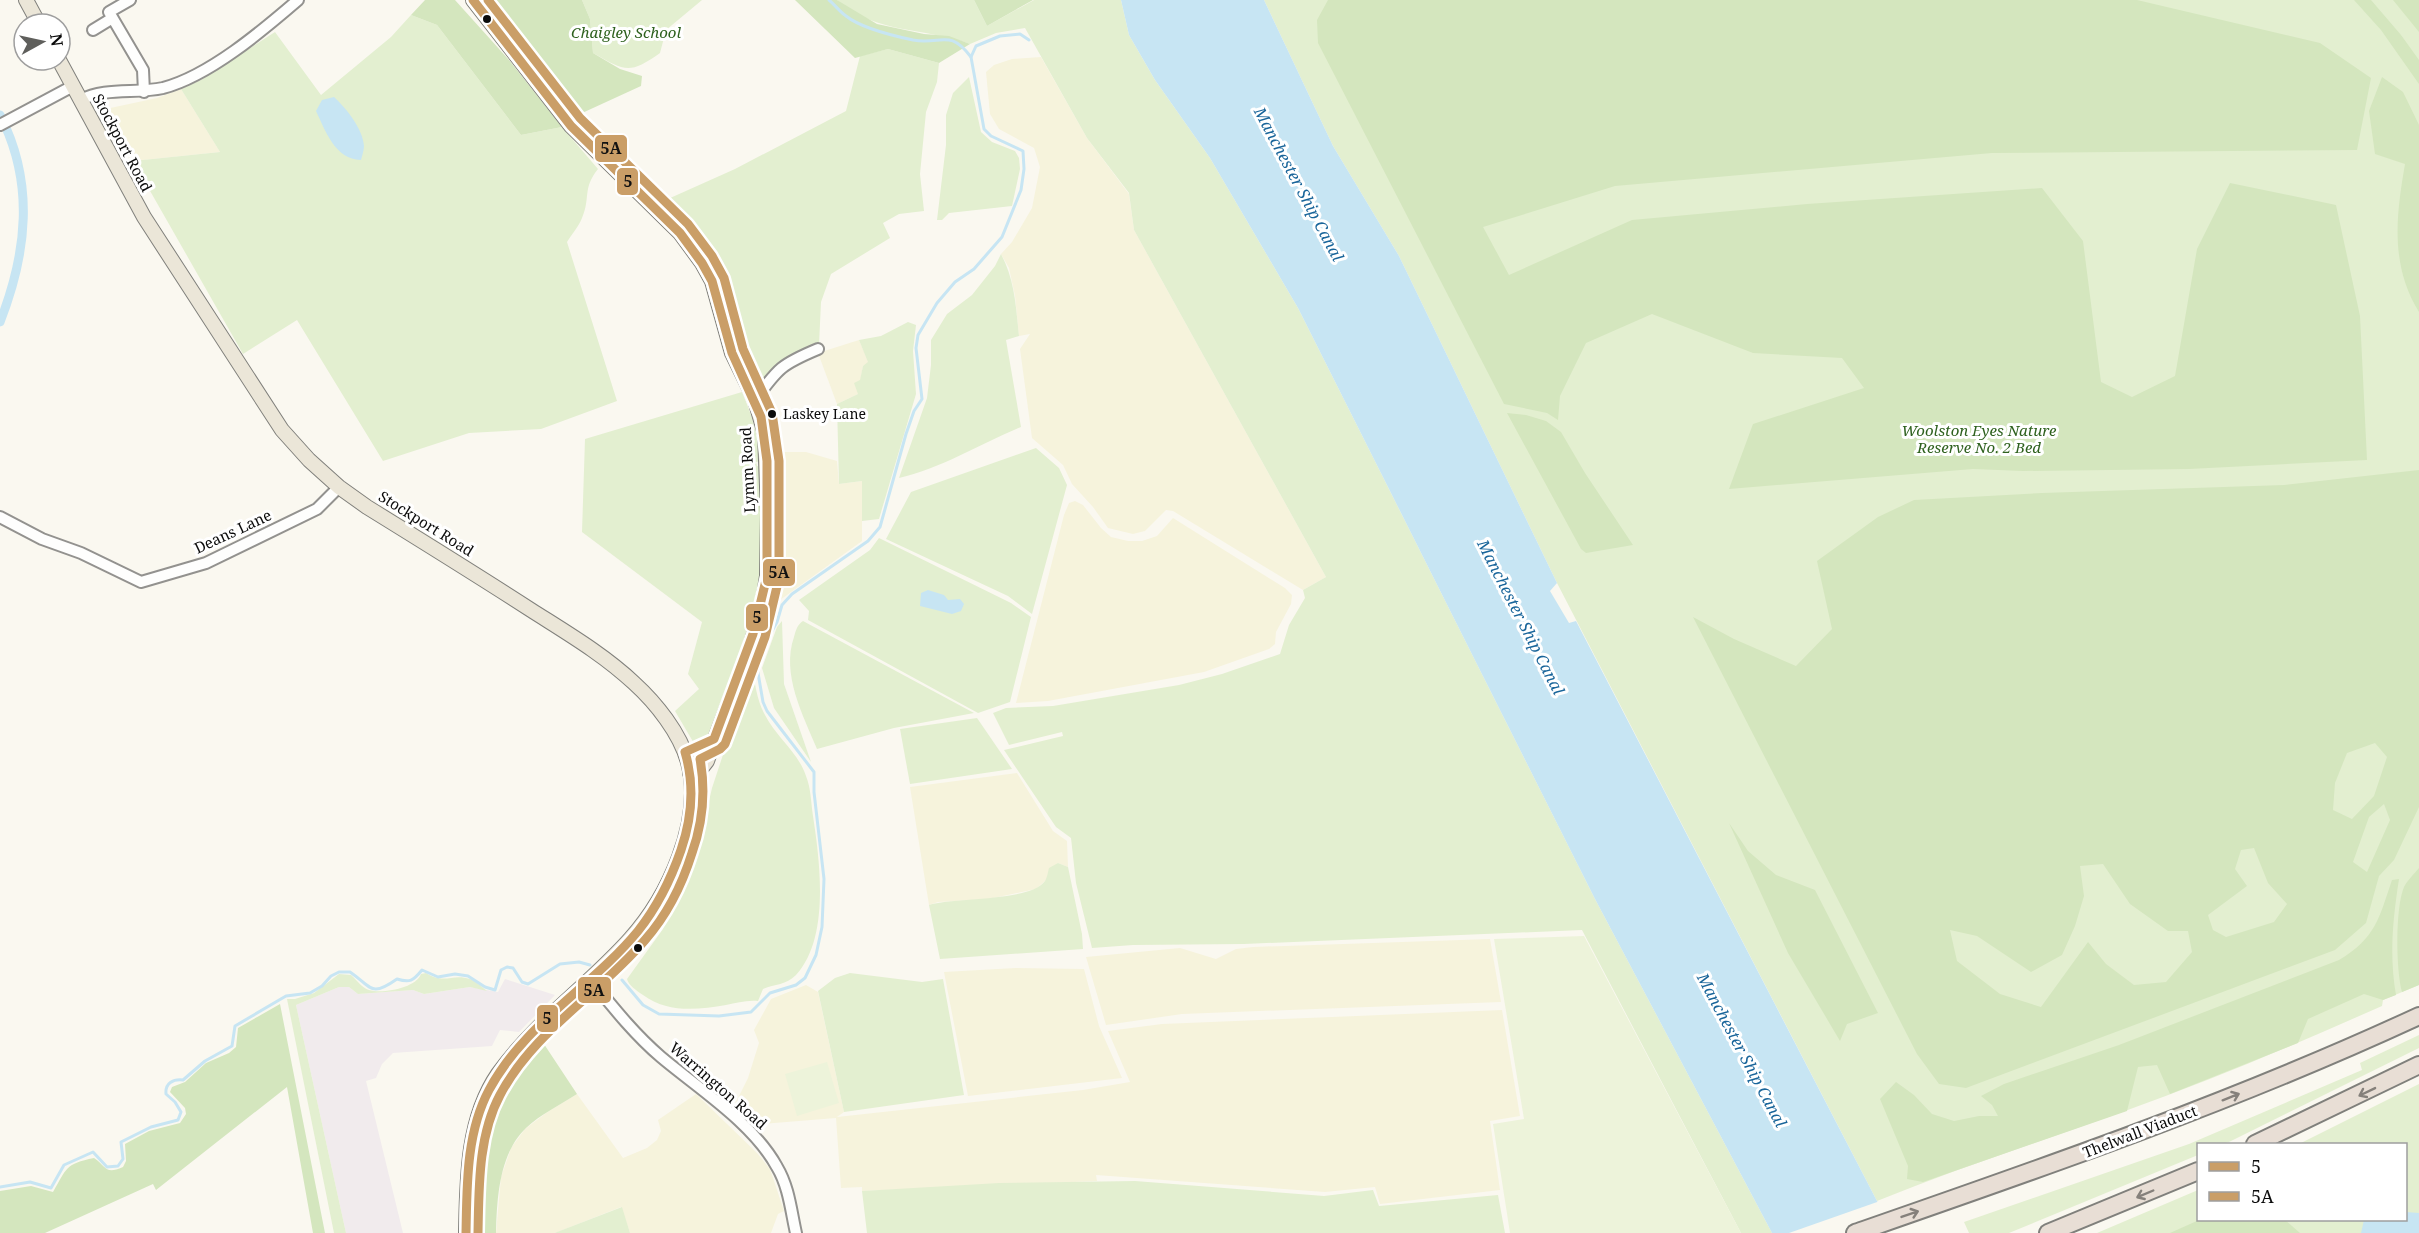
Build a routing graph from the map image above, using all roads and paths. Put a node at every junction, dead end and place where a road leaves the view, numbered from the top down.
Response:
1 (130, 0) edge
2 (298, 0) edge
3 (473, 0) edge
4 (111, 19) junction
5 (93, 30) dead end
6 (65, 72) edge
7 (73, 86) junction
8 (144, 92) junction
9 (81, 100) junction
10 (0, 125) edge
11 (818, 349) dead end
12 (755, 400) junction
13 (339, 487) junction
14 (0, 517) edge
15 (714, 739) junction
16 (685, 752) junction
17 (690, 774) junction
18 (590, 979) junction
19 (2419, 1010) edge
20 (2419, 1016) edge
21 (2397, 1026) junction
22 (2419, 1065) edge
23 (2257, 1143) edge
24 (2197, 1172) edge
25 (466, 1233) edge
26 (796, 1233) edge
27 (1855, 1233) edge
28 (2048, 1233) edge

1 - 4 street
2 - 8 street
3 - 12 main road, Lymm Road
4 - 5 street
4 - 8 street
6 - 7 main road, Stockport Road
7 - 9 main road, Stockport Road
7 - 10 street
8 - 9 street
9 - 13 main road, Stockport Road
11 - 12 street
12 - 15 main road, Lymm Road
13 - 14 street, Deans Lane
13 - 16 main road, Stockport Road
15 - 16 main road
15 - 17 main road, Lymm Road
16 - 17 main road, Stockport Road
17 - 18 main road, Stockport Road
18 - 25 main road, Stockport Road
18 - 26 street, Warrington Road
19 - 21 highway
20 - 21 highway, Thelwall Viaduct
27 -> 21 highway, Thelwall Viaduct
22 -> 23 highway
24 -> 28 highway

